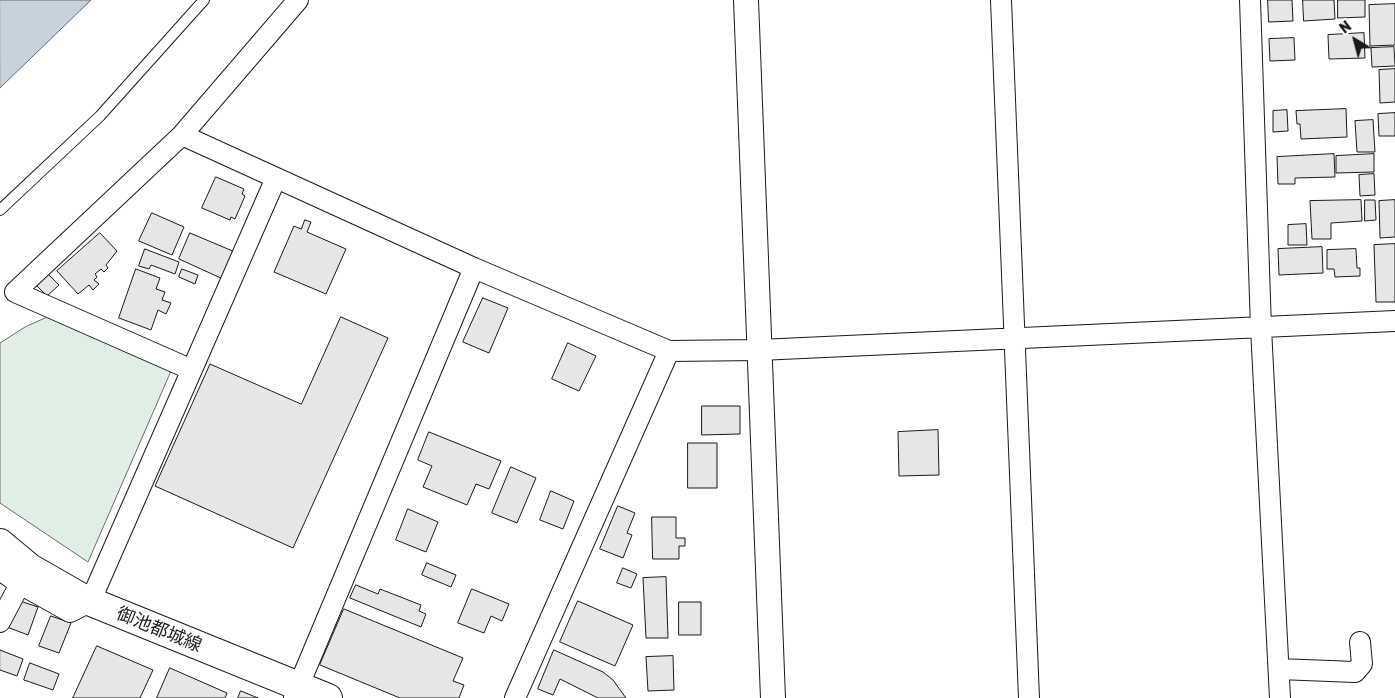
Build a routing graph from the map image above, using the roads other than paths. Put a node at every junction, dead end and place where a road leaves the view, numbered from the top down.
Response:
1 (204, 0) edge
2 (298, 0) edge
3 (746, 0) edge
4 (1000, 0) edge
5 (1250, 0) edge
6 (182, 135) junction
7 (276, 178) junction
8 (0, 210) edge
9 (474, 268) junction
10 (1395, 321) edge
11 (1262, 328) junction
12 (1013, 337) junction
13 (759, 350) junction
14 (669, 351) junction
15 (192, 370) junction
16 (0, 543) edge
17 (0, 570) edge
18 (20, 584) junction
19 (90, 602) junction
20 (0, 622) edge
21 (1360, 642) dead end
22 (1279, 669) junction
23 (296, 692) edge
24 (328, 698) edge
25 (515, 698) edge
26 (773, 698) edge
27 (1029, 698) edge
28 (1280, 698) edge

1 - 8 lane
2 - 6 street
3 - 13 street
4 - 12 street
5 - 11 street
6 - 7 street
6 - 15 street
7 - 9 street
7 - 15 street
9 - 14 street
9 - 23 street
10 - 11 street
11 - 12 street
11 - 22 street
12 - 13 street
12 - 27 street
13 - 14 street
13 - 26 street
14 - 25 street
15 - 19 street
16 - 19 main road, 御池都城線
17 - 18 street
18 - 19 street
18 - 20 street
19 - 23 main road, 御池都城線
21 - 22 street
22 - 28 street
23 - 24 main road, 御池都城線

